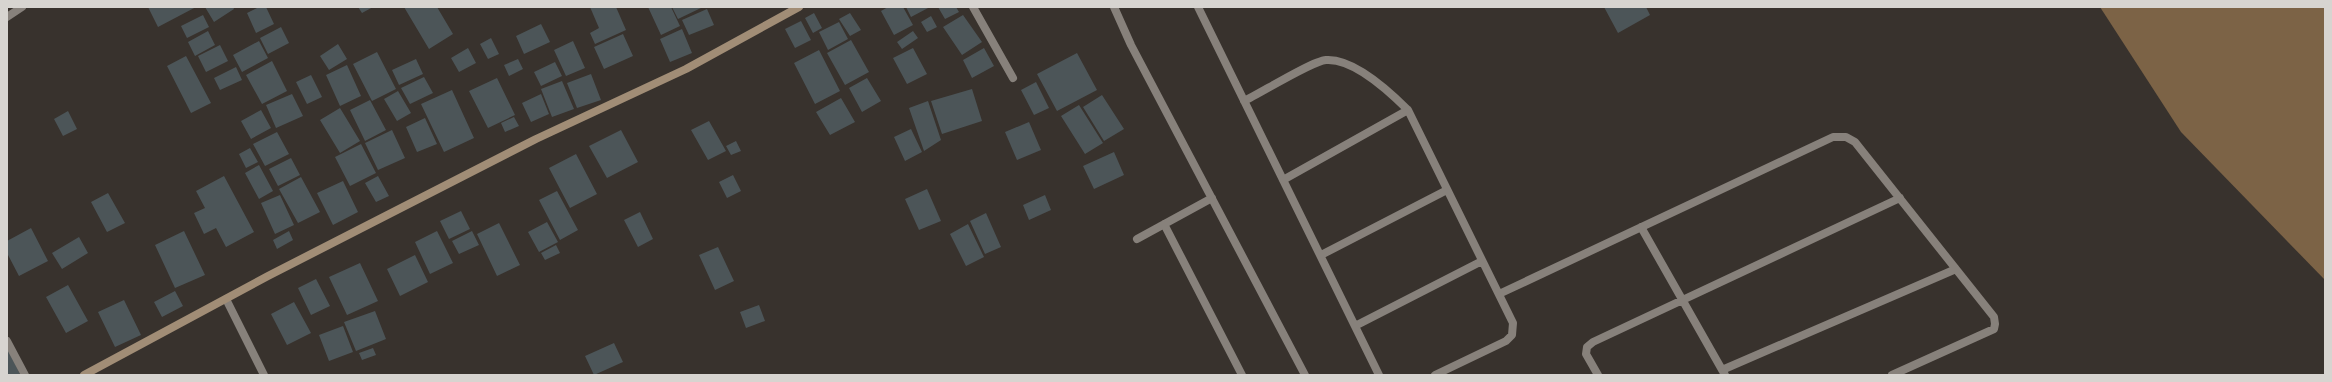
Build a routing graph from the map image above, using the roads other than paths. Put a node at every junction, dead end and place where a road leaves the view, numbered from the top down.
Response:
1 (22, 7) edge
2 (799, 7) edge
3 (973, 7) edge
4 (1114, 7) edge
5 (1198, 7) edge
6 (7, 17) edge
7 (1014, 78) dead end
8 (1244, 101) junction
9 (1408, 110) junction
10 (1283, 180) junction
11 (1447, 190) junction
12 (1212, 198) junction
13 (1900, 198) junction
14 (1164, 224) junction
15 (1641, 227) junction
16 (1137, 239) dead end
17 (1321, 255) junction
18 (1482, 261) junction
19 (1956, 269) junction
20 (1499, 294) junction
21 (226, 299) junction
22 (1682, 299) junction
23 (1355, 326) junction
24 (7, 341) edge
25 (1724, 372) edge
26 (25, 375) edge
27 (84, 375) edge
28 (264, 375) edge
29 (1242, 375) edge
30 (1305, 375) edge
31 (1380, 375) edge
32 (1435, 375) edge
33 (1598, 375) edge
34 (1892, 375) edge

1 - 6 street
2 - 21 street
3 - 7 street
4 - 12 street
5 - 8 street
8 - 9 street
8 - 10 street
9 - 10 street
9 - 11 street
10 - 17 street
11 - 17 street
11 - 18 street
12 - 14 street
12 - 30 street
13 - 15 street
13 - 19 street
13 - 22 street
14 - 16 street
14 - 29 street
15 - 20 street
15 - 22 street
17 - 23 street
18 - 20 street
18 - 23 street
19 - 25 street
19 - 34 street
20 - 32 street
21 - 27 street
21 - 28 street
22 - 25 street
22 - 33 street
23 - 31 street
24 - 26 street

